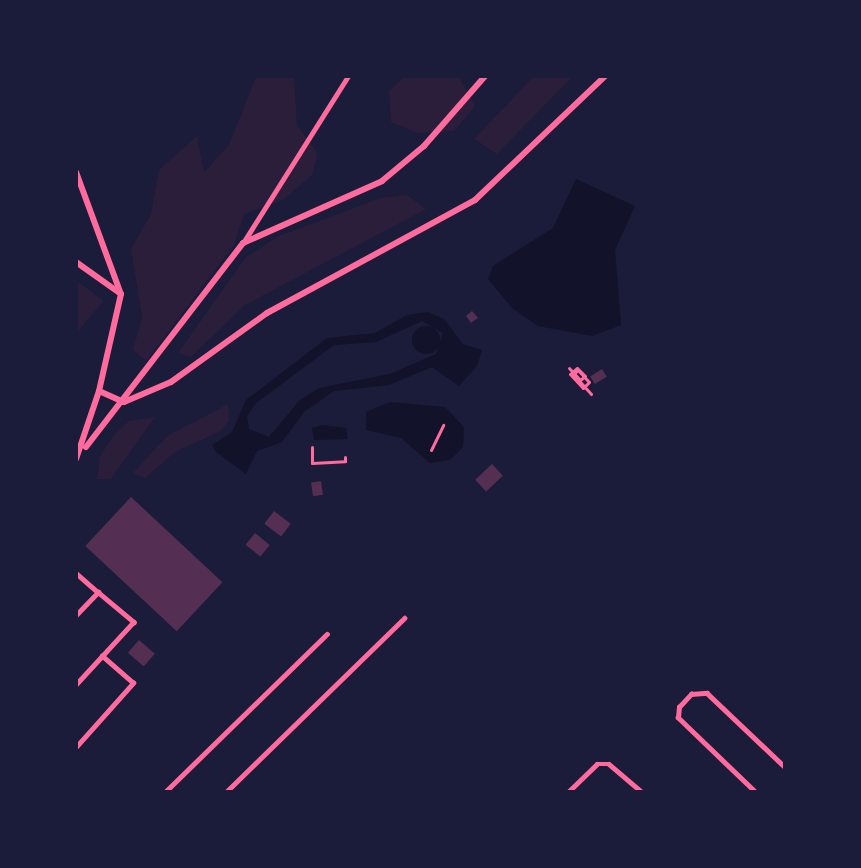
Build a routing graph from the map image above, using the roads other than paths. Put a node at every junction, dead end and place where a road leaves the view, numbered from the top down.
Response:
1 (485, 76) edge
2 (605, 76) edge
3 (346, 79) edge
4 (76, 172) edge
5 (243, 243) junction
6 (76, 262) edge
7 (121, 294) junction
8 (99, 391) junction
9 (124, 402) junction
10 (83, 450) junction
11 (76, 459) edge
12 (76, 573) edge
13 (98, 592) junction
14 (76, 615) edge
15 (404, 618) dead end
16 (327, 634) dead end
17 (102, 656) junction
18 (76, 685) edge
19 (76, 747) edge
20 (784, 766) edge
21 (165, 792) edge
22 (226, 792) edge
23 (567, 792) edge
24 (642, 792) edge
25 (755, 792) edge

1 - 5 street
2 - 9 street
3 - 5 lane
4 - 7 street
5 - 9 street
6 - 7 street
7 - 8 street
8 - 9 street
8 - 10 street
9 - 10 street
10 - 11 street
12 - 13 lane
13 - 14 lane
13 - 17 lane
15 - 22 lane
16 - 21 lane
17 - 18 lane
17 - 19 lane
20 - 25 lane
23 - 24 lane

